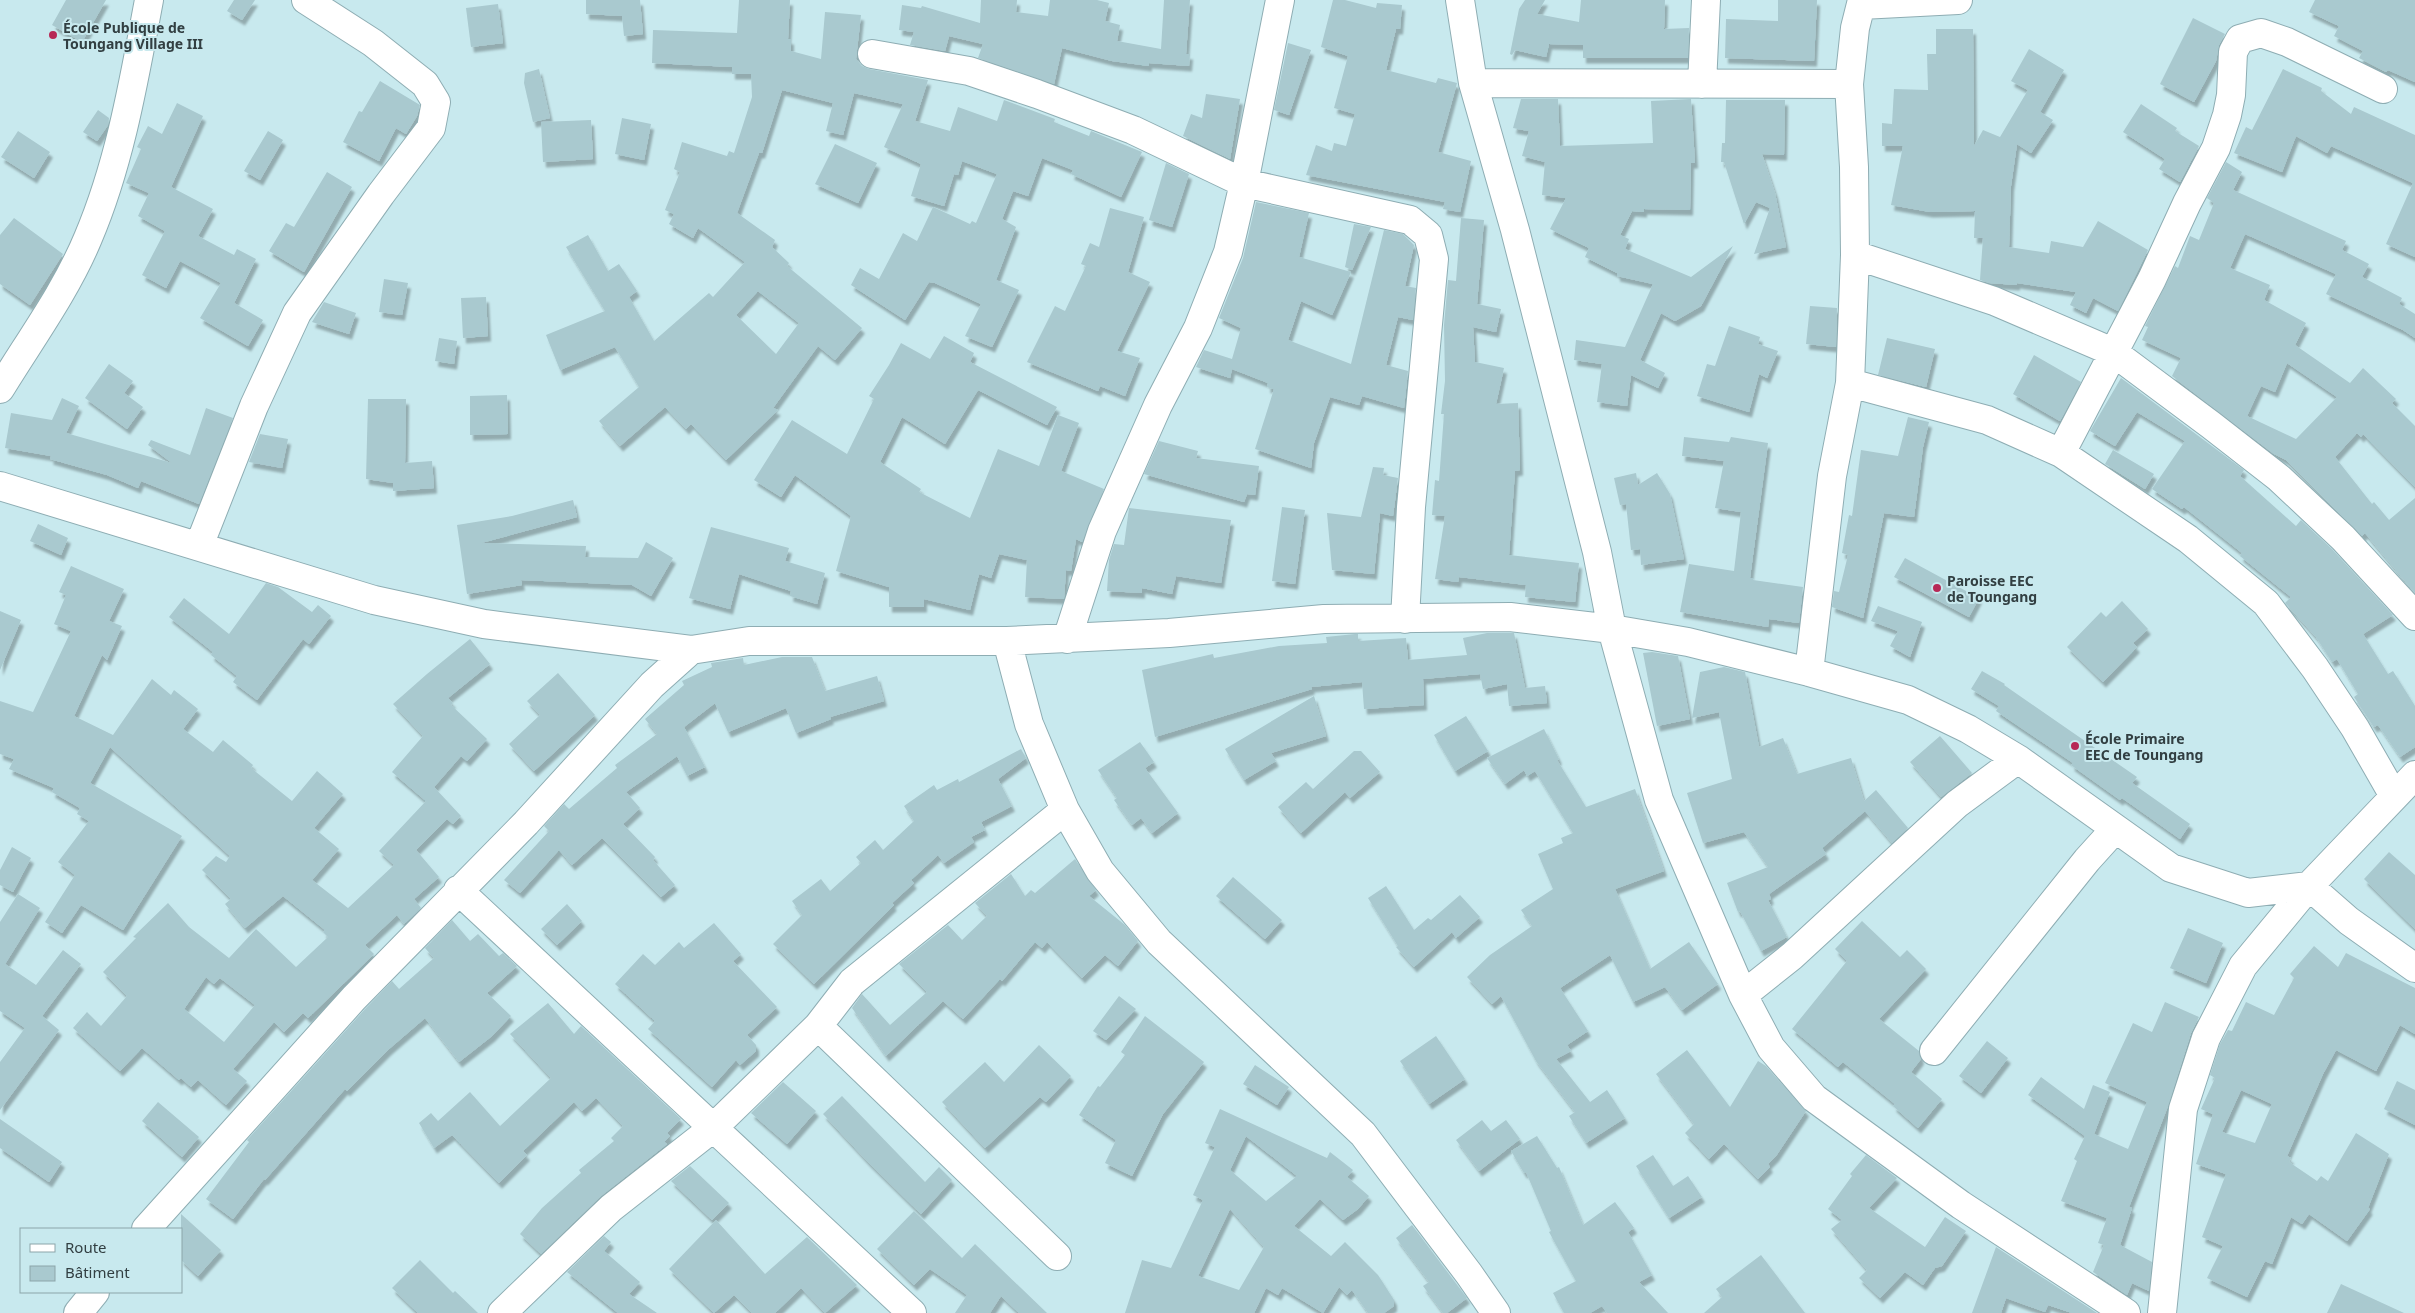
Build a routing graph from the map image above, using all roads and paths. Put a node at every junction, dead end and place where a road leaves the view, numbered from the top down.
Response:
1 (148, 0) edge
2 (306, 0) edge
3 (1280, 0) edge
4 (1460, 0) edge
5 (1706, 0) edge
6 (1958, 0) edge
7 (1862, 2) edge
8 (872, 54) dead end
9 (1473, 83) junction
10 (1702, 84) junction
11 (1849, 84) junction
12 (2382, 89) dead end
13 (1244, 183) junction
14 (1854, 255) junction
15 (2113, 352) junction
16 (1850, 383) junction
17 (0, 388) edge
18 (2061, 453) junction
19 (0, 486) edge
20 (199, 546) junction
21 (2415, 616) edge
22 (1405, 619) junction
23 (1612, 630) junction
24 (1066, 639) junction
25 (1007, 642) junction
26 (690, 650) junction
27 (1809, 672) junction
28 (2018, 759) junction
29 (2415, 774) edge
30 (2394, 796) junction
31 (1065, 810) junction
32 (2115, 830) junction
33 (2309, 886) junction
34 (458, 890) junction
35 (2415, 968) edge
36 (1743, 994) junction
37 (818, 1026) junction
38 (1934, 1050) dead end
39 (713, 1128) junction
40 (147, 1228) edge
41 (1057, 1256) dead end
42 (502, 1313) edge
43 (912, 1313) edge
44 (1496, 1313) edge
45 (2126, 1313) edge
46 (2162, 1313) edge

1 - 17 street
2 - 20 street
3 - 13 street
4 - 9 street
5 - 10 street
6 - 7 street
7 - 11 street
8 - 13 street
9 - 10 street
9 - 23 street
10 - 11 street
11 - 14 street
12 - 15 street
13 - 22 street
13 - 24 street
14 - 15 street
14 - 16 street
15 - 18 street
15 - 21 street
16 - 18 street
16 - 27 street
18 - 30 street
19 - 20 street
20 - 26 street
22 - 23 street
22 - 24 street
23 - 27 street
23 - 36 street
24 - 25 street
25 - 26 street
25 - 31 street
26 - 34 street
27 - 28 street
28 - 32 street
28 - 36 street
29 - 30 street
30 - 33 street
31 - 37 street
31 - 44 street
32 - 33 street
32 - 38 street
33 - 35 street
33 - 46 street
34 - 39 street
34 - 40 street
36 - 45 street
37 - 39 street
37 - 41 street
39 - 42 street
39 - 43 street

